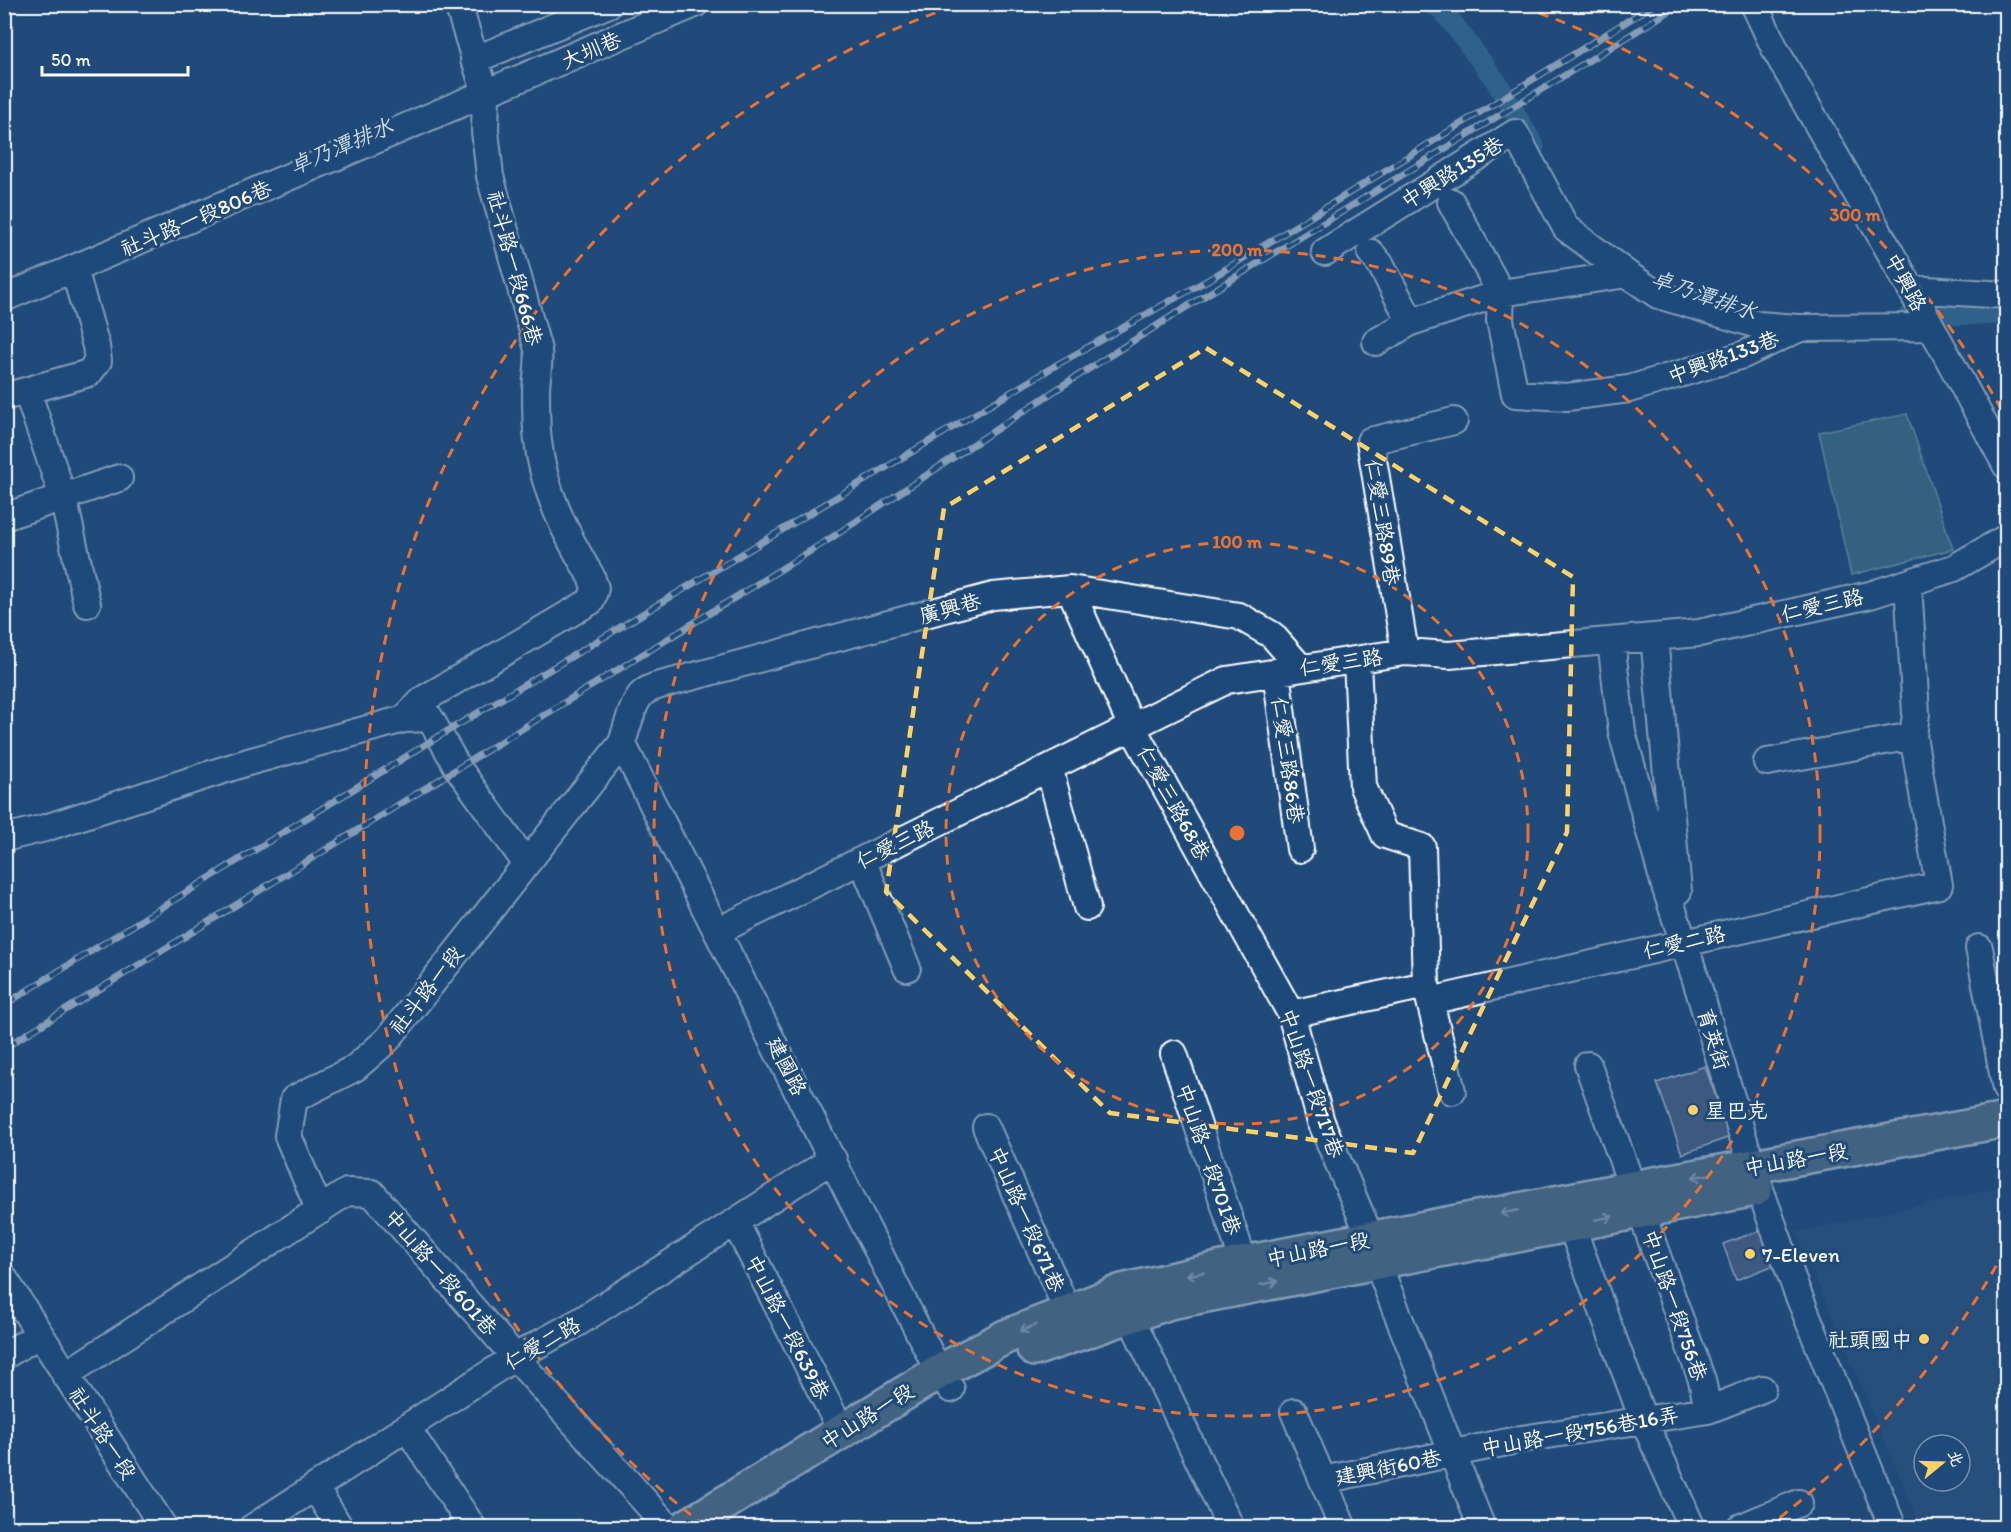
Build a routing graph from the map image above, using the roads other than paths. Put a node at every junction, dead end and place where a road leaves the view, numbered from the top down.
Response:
1 (458, 4) edge
2 (609, 4) edge
3 (695, 4) edge
4 (1754, 4) edge
5 (481, 80) junction
6 (1451, 202) dead end
7 (1325, 252) dead end
8 (1371, 253) dead end
9 (75, 269) junction
10 (1627, 274) junction
11 (1911, 290) junction
12 (1501, 293) junction
13 (2007, 295) edge
14 (4, 298) edge
15 (1411, 322) junction
16 (1931, 327) junction
17 (1800, 328) junction
18 (1376, 342) dead end
19 (16, 394) edge
20 (1454, 421) dead end
21 (2007, 465) edge
22 (119, 478) dead end
23 (63, 497) junction
24 (4, 517) edge
25 (2007, 538) edge
26 (1908, 583) junction
27 (1070, 589) junction
28 (87, 604) dead end
29 (1654, 637) junction
30 (1611, 641) junction
31 (1405, 652) junction
32 (1357, 661) junction
33 (1288, 670) junction
34 (404, 719) junction
35 (1132, 727) junction
36 (1913, 736) junction
37 (622, 743) junction
38 (1767, 762) dead end
39 (1049, 768) junction
40 (4, 838) edge
41 (1300, 849) dead end
42 (862, 860) junction
43 (526, 863) junction
44 (1216, 878) joint
45 (1087, 907) dead end
46 (718, 931) junction
47 (1683, 942) junction
48 (1979, 948) dead end
49 (907, 968) dead end
50 (1428, 993) junction
51 (1291, 1014) junction
52 (1174, 1054) dead end
53 (1588, 1065) dead end
54 (2007, 1089) edge
55 (1452, 1091) dead end
56 (2007, 1120) edge
57 (986, 1127) dead end
58 (2007, 1140) edge
59 (833, 1159) junction
60 (1756, 1177) junction
61 (1637, 1200) junction
62 (320, 1211) junction
63 (735, 1222) junction
64 (1571, 1225) junction
65 (1374, 1250) junction
66 (1244, 1263) junction
67 (4, 1278) edge
68 (1126, 1303) junction
69 (1068, 1312) junction
70 (39, 1334) junction
71 (4, 1356) edge
72 (515, 1357) junction
73 (65, 1375) junction
74 (945, 1381) junction
75 (1762, 1389) dead end
76 (1708, 1410) junction
77 (1294, 1412) dead end
78 (1643, 1419) junction
79 (407, 1428) junction
80 (842, 1432) junction
81 (1453, 1454) junction
82 (1323, 1480) junction
83 (315, 1487) junction
84 (1799, 1503) dead end
85 (164, 1527) edge
86 (252, 1527) edge
87 (340, 1527) edge
88 (473, 1527) edge
89 (669, 1527) edge
90 (684, 1527) edge
91 (723, 1527) edge
92 (1231, 1527) edge
93 (1343, 1527) edge
94 (1482, 1527) edge
95 (1692, 1527) edge
96 (1739, 1527) edge
97 (1893, 1527) edge

1 - 5 street
2 - 5 street, 大圳巷
3 - 5 street, 大圳巷
4 - 11 street, 中興路
5 - 9 street, 社斗路一段806巷
5 - 34 street, 社斗路一段666巷
6 - 12 street
7 - 10 street, 中興路135巷
8 - 15 street
9 - 14 street, 社斗路一段806巷
9 - 19 street
10 - 12 street
10 - 17 street, 中興路135巷
11 - 13 street
11 - 16 street, 中興路
12 - 15 street
12 - 17 street, 中興路133巷
15 - 18 street
16 - 17 street, 中興路133巷
16 - 21 street, 中興路
19 - 23 street
20 - 31 street, 仁愛三路89巷
22 - 23 street
23 - 24 street
23 - 28 street
25 - 26 street, 仁愛三路
26 - 29 street, 仁愛三路
26 - 36 street
27 - 33 street, 廣興巷
27 - 35 street, 仁愛三路68巷
27 - 37 street, 廣興巷
29 - 30 street, 仁愛三路
29 - 47 street
30 - 31 street, 仁愛三路
30 - 47 street, 育英街
31 - 32 street, 仁愛三路
32 - 33 street, 仁愛三路
32 - 50 street
33 - 35 street, 仁愛三路
33 - 41 street, 仁愛三路86巷
34 - 40 street
34 - 43 street
35 - 39 street, 仁愛三路
35 - 44 street, 仁愛三路68巷
36 - 38 street
36 - 47 street, 仁愛二路
37 - 43 street
37 - 46 street, 建國路
39 - 42 street, 仁愛三路
39 - 45 street
42 - 46 street, 仁愛三路
42 - 49 street
43 - 62 street, 社斗路一段
44 - 51 street, 中山路一段717巷
46 - 59 street, 建國路
47 - 50 street, 仁愛二路
47 - 60 street, 育英街
48 - 54 street
50 - 51 street, 仁愛二路
50 - 55 street
51 - 65 street, 中山路一段717巷
52 - 66 street, 中山路一段701巷
53 - 61 street, 中山路一段756巷
56 - 60 main road, 中山路一段
57 - 69 street, 中山路一段671巷
58 - 60 main road, 中山路一段
59 - 63 street, 仁愛二路
59 - 74 street, 建國路
60 - 61 main road, 中山路一段
60 - 97 street, 育英街
64 -> 61 main road, 中山路一段
61 -> 65 main road, 中山路一段
61 - 76 street, 中山路一段756巷
62 - 72 street, 中山路一段601巷
62 - 73 street, 社斗路一段
63 - 72 street, 仁愛二路
63 - 80 street, 中山路一段639巷
64 - 65 main road, 中山路一段
64 - 78 street
65 - 66 main road, 中山路一段
68 -> 65 main road, 中山路一段
65 - 81 street, 中山路一段717巷
66 -> 68 main road, 中山路一段
67 - 70 street
68 - 69 main road, 中山路一段
68 - 74 main road, 中山路一段
68 - 92 street
69 -> 74 main road, 中山路一段
70 - 71 street
70 - 73 street
72 - 79 street, 仁愛二路
72 - 89 street, 中山路一段601巷
73 - 85 street, 社斗路一段
74 - 80 main road, 中山路一段
74 - 91 main road, 中山路一段
75 - 76 street, 中山路一段756巷16弄
76 - 78 street, 中山路一段756巷16弄
77 - 82 street
78 - 81 street, 中山路一段756巷16弄
78 - 95 street
79 - 83 street, 仁愛二路
79 - 88 street
80 - 90 main road, 中山路一段
81 - 82 street, 建興街60巷
81 - 94 street, 中山路一段717巷
82 - 93 street
83 - 86 street, 仁愛二路
83 - 87 street
84 - 96 street

